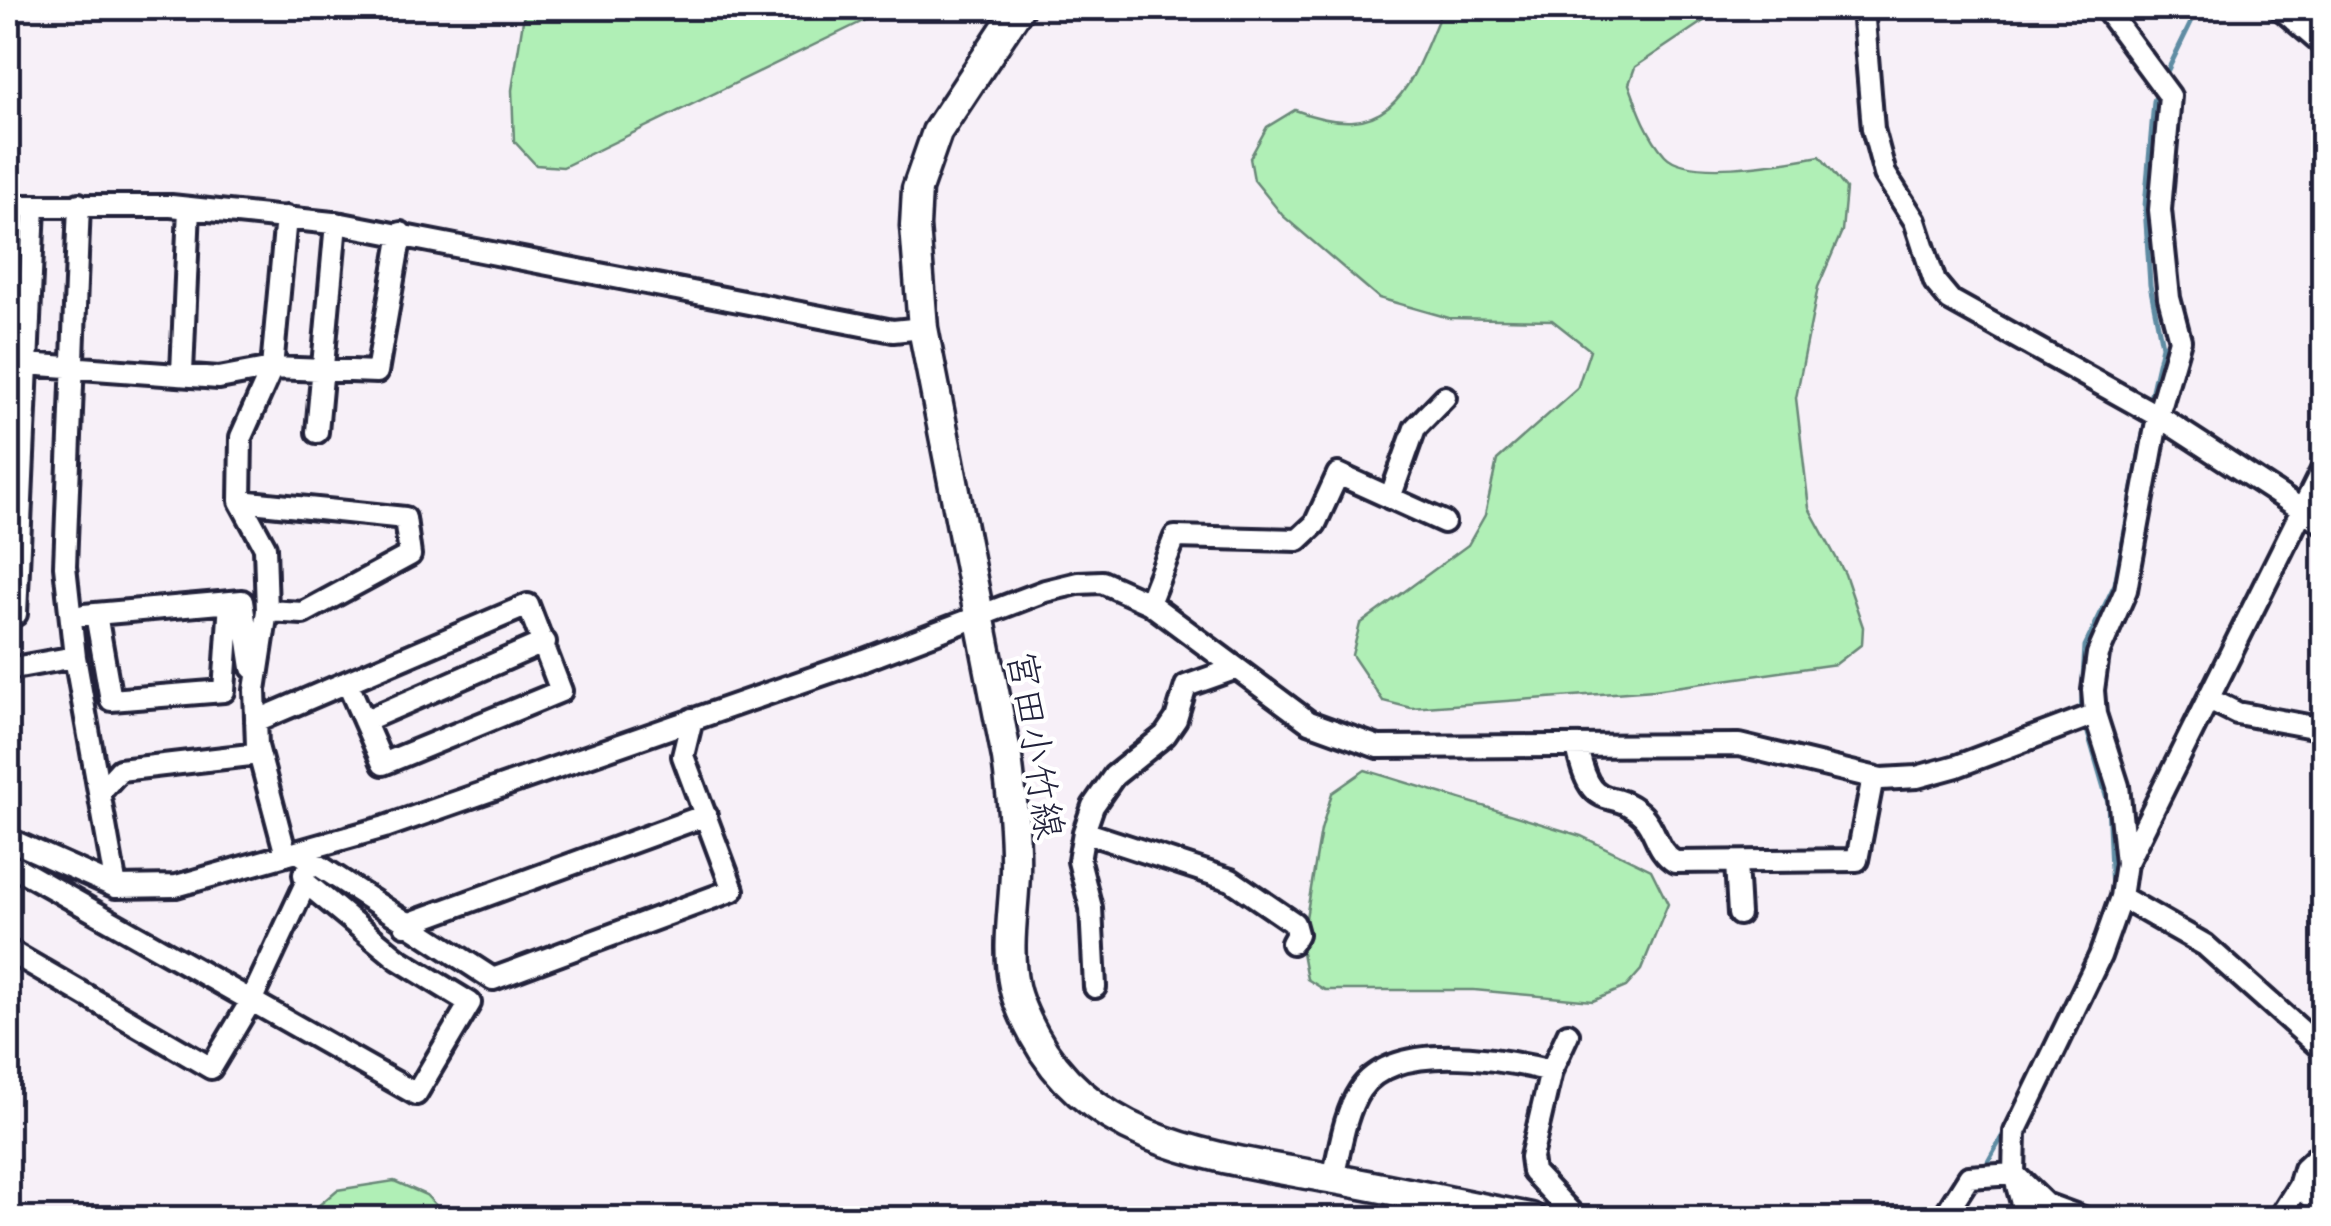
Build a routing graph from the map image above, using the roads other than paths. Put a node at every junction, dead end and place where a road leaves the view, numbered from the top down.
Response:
1 (1019, 8) edge
2 (1863, 8) edge
3 (2105, 8) edge
4 (2280, 8) edge
5 (2324, 46) edge
6 (79, 204) junction
7 (8, 206) edge
8 (34, 206) junction
9 (189, 208) junction
10 (286, 218) junction
11 (336, 223) junction
12 (401, 233) junction
13 (923, 328) junction
14 (26, 364) junction
15 (72, 364) junction
16 (272, 368) junction
17 (324, 372) junction
18 (182, 373) junction
19 (1445, 397) dead end
20 (2158, 416) junction
21 (317, 432) dead end
22 (14, 443) edge
23 (2324, 466) edge
24 (1390, 498) junction
25 (240, 501) junction
26 (2301, 510) junction
27 (1444, 522) dead end
28 (2324, 524) edge
29 (230, 602) junction
30 (1149, 603) junction
31 (266, 610) junction
32 (8, 614) edge
33 (96, 614) junction
34 (72, 616) junction
35 (976, 617) junction
36 (544, 642) junction
37 (75, 657) junction
38 (8, 669) edge
39 (1234, 669) junction
40 (348, 682) junction
41 (256, 690) junction
42 (2209, 699) junction
43 (2094, 714) junction
44 (692, 719) junction
45 (256, 721) junction
46 (364, 721) junction
47 (2324, 729) edge
48 (1577, 746) junction
49 (259, 754) junction
50 (1873, 777) junction
51 (100, 792) junction
52 (706, 814) junction
53 (1084, 832) junction
54 (8, 840) edge
55 (292, 854) junction
56 (1736, 863) junction
57 (2126, 863) junction
58 (17, 867) edge
59 (306, 883) junction
60 (116, 886) junction
61 (2121, 897) junction
62 (1739, 914) dead end
63 (405, 924) junction
64 (1292, 943) dead end
65 (8, 950) edge
66 (1095, 986) dead end
67 (251, 1001) junction
68 (1568, 1034) dead end
69 (2324, 1051) edge
70 (1551, 1072) junction
71 (2324, 1150) edge
72 (2014, 1174) junction
73 (1333, 1178) junction
74 (2299, 1186) junction
75 (2324, 1209) edge
76 (1531, 1218) edge
77 (1576, 1218) edge
78 (1943, 1218) edge
79 (2026, 1218) edge
80 (2083, 1218) edge
81 (2279, 1218) edge

1 - 13 main road, 宮田小竹線
2 - 20 street
3 - 20 street
4 - 5 street
6 - 8 street
6 - 9 street
6 - 15 street
7 - 8 street
8 - 14 street
9 - 10 street
9 - 18 street
10 - 11 street
10 - 16 street
11 - 12 street
11 - 17 street
12 - 13 street
12 - 17 street
13 - 35 main road, 宮田小竹線
14 - 15 street
14 - 22 street
15 - 18 street
15 - 34 street
16 - 17 street
16 - 18 street
16 - 25 street
17 - 21 street
19 - 24 street
20 - 26 street
20 - 43 street
22 - 32 street
23 - 26 street
24 - 27 street
24 - 30 street
25 - 31 street
25 - 31 street
26 - 28 street
26 - 42 street
29 - 33 street
29 - 33 street
29 - 41 street
30 - 35 street
30 - 39 street
31 - 41 street
33 - 34 street
34 - 37 street
35 - 44 street
35 - 73 main road, 宮田小竹線
36 - 40 street
36 - 46 street
36 - 46 street
37 - 38 street
37 - 51 street
39 - 48 street
39 - 53 street
40 - 45 street
40 - 46 street
41 - 45 street
42 - 47 street
42 - 57 street
43 - 50 street
43 - 57 street
44 - 52 street
44 - 55 street
45 - 49 street
48 - 50 street
48 - 56 street
49 - 51 street
49 - 55 street
50 - 56 street
51 - 60 street
52 - 63 street
52 - 63 street
53 - 64 street
53 - 66 street
54 - 58 street
55 - 59 street
55 - 60 street
55 - 63 street
56 - 62 street
57 - 61 street
58 - 60 street
58 - 67 street
59 - 67 street
59 - 67 street
61 - 69 street
61 - 72 street
65 - 67 street
68 - 70 street
70 - 73 street
70 - 77 street
71 - 74 street
72 - 78 street
72 - 79 street
72 - 80 street
73 - 76 main road, 宮田小竹線
74 - 75 street
74 - 81 street

